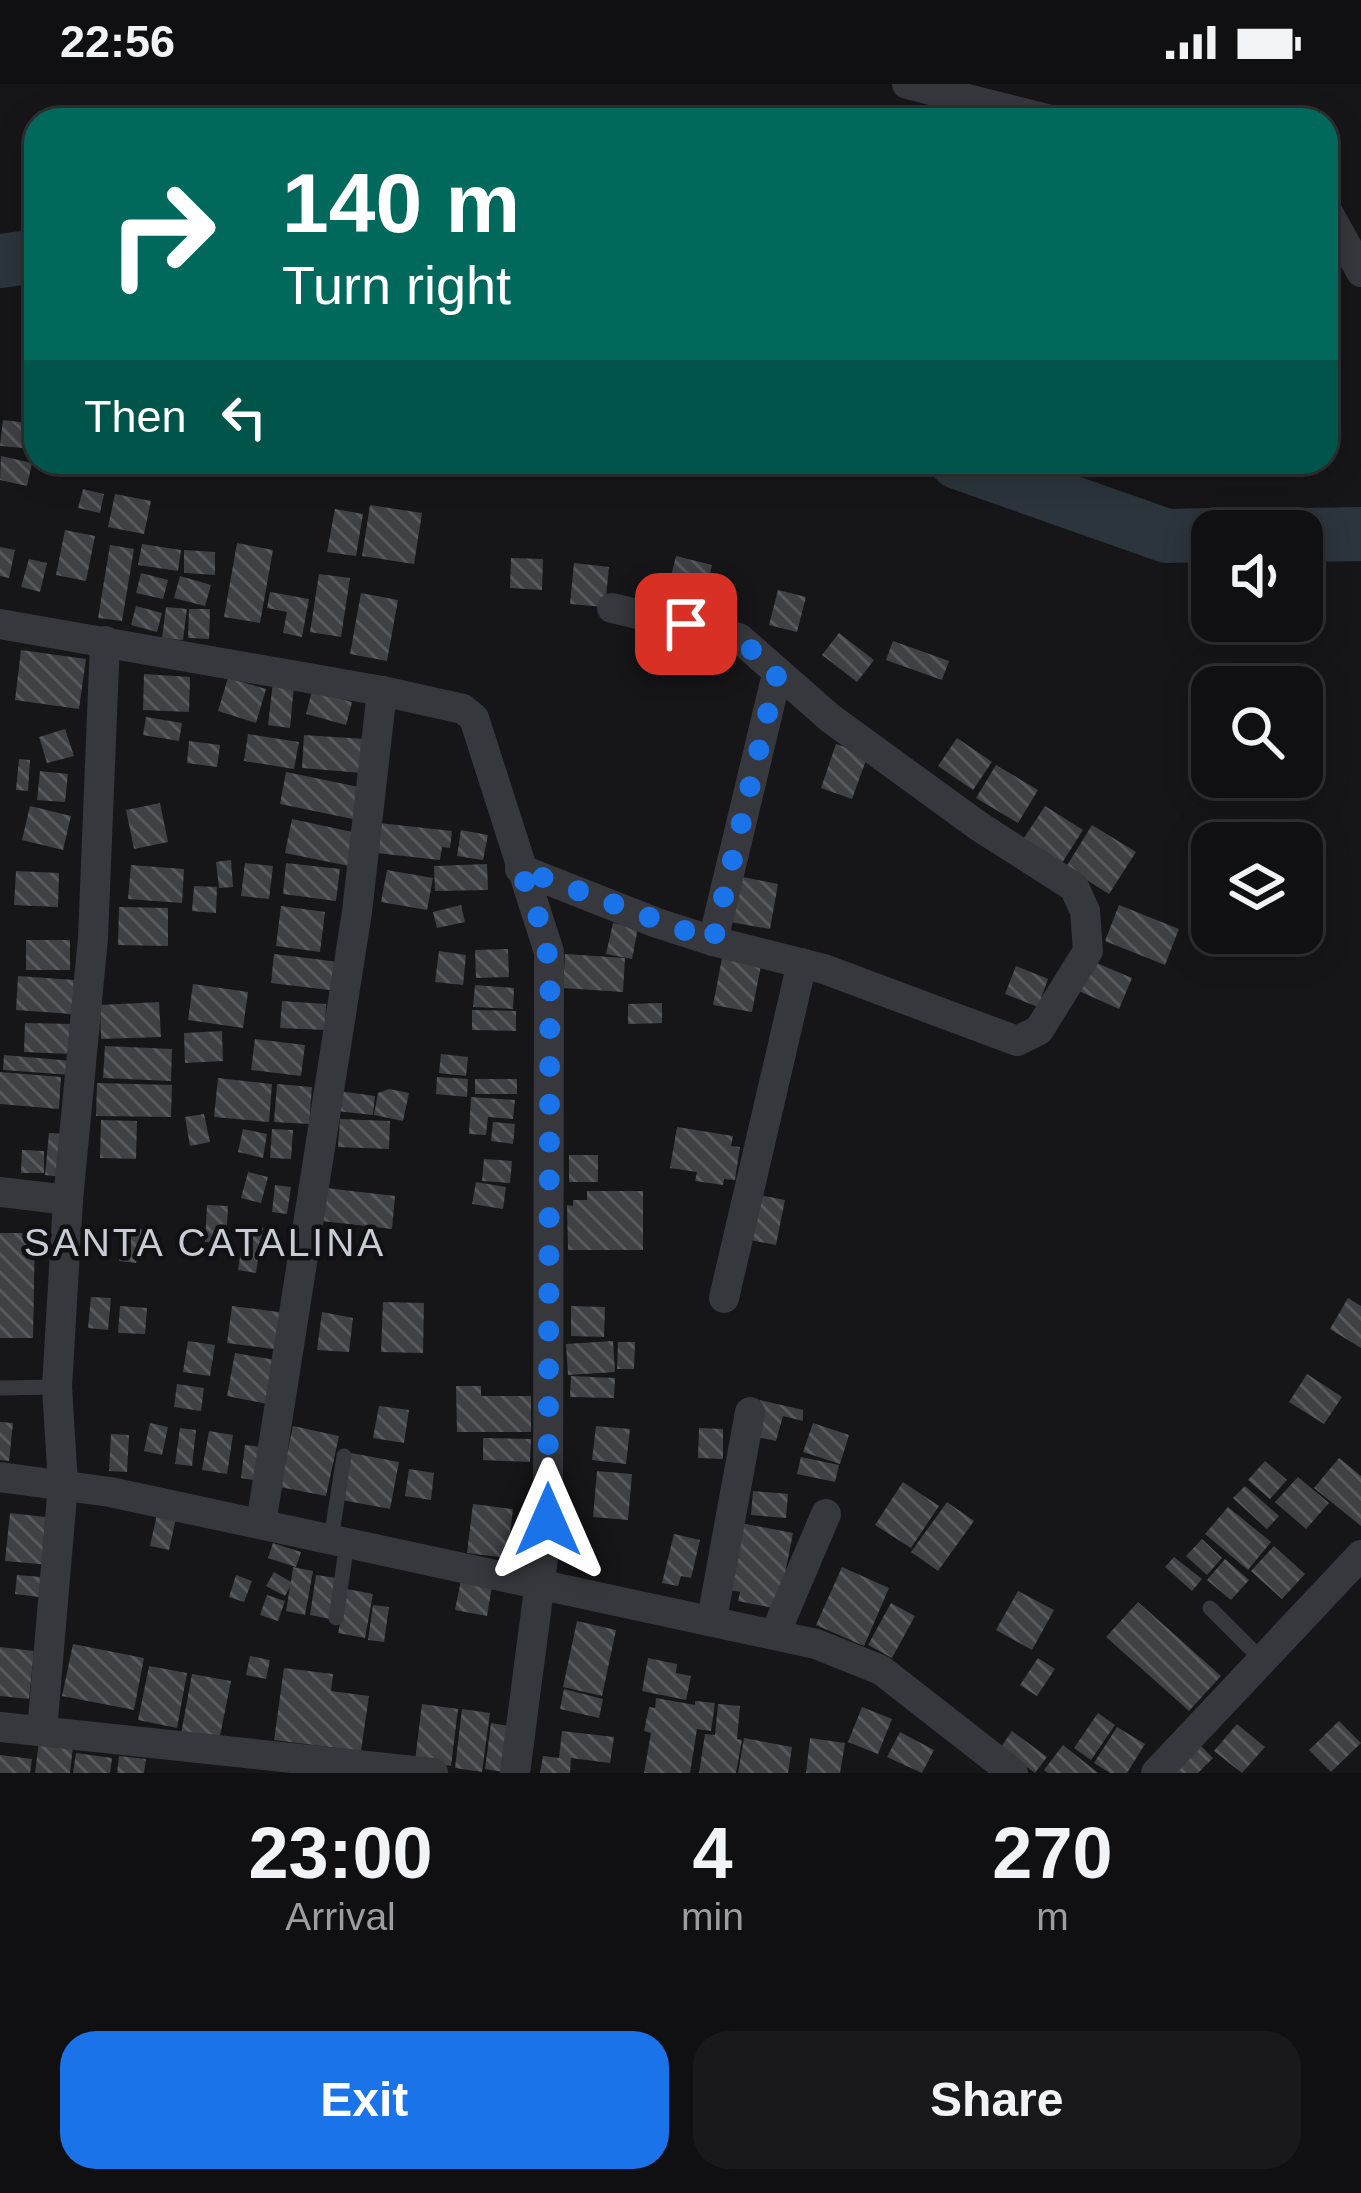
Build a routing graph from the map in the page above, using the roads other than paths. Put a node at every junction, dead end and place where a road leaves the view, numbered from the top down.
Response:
1 (907, 84) edge
2 (1003, 108) edge
3 (1338, 230) edge
4 (1361, 272) edge
5 (612, 608) dead end
6 (0, 623) edge
7 (105, 641) junction
8 (777, 674) junction
9 (382, 691) junction
10 (520, 869) junction
11 (713, 941) junction
12 (802, 963) junction
13 (0, 1192) edge
14 (68, 1199) junction
15 (724, 1298) dead end
16 (0, 1388) edge
17 (57, 1388) junction
18 (750, 1412) dead end
19 (344, 1456) dead end
20 (0, 1477) edge
21 (63, 1484) junction
22 (826, 1514) dead end
23 (261, 1525) junction
24 (339, 1541) junction
25 (1361, 1555) edge
26 (542, 1585) junction
27 (1210, 1608) dead end
28 (335, 1618) dead end
29 (712, 1619) junction
30 (775, 1634) junction
31 (1262, 1660) junction
32 (0, 1727) edge
33 (42, 1731) junction
34 (433, 1773) edge
35 (514, 1773) edge
36 (1013, 1773) edge
37 (1156, 1773) edge

1 - 2 street
3 - 4 street
5 - 8 street
6 - 7 street
7 - 9 street
7 - 14 street
8 - 11 street
8 - 12 street
9 - 10 street
9 - 23 street
10 - 11 street
10 - 26 street
11 - 12 street
12 - 15 street
13 - 14 street
14 - 17 street
16 - 17 lane
17 - 21 street
18 - 29 street
19 - 24 lane
20 - 21 street
21 - 23 street
21 - 33 street
22 - 30 street
23 - 24 street
24 - 26 street
24 - 28 lane
25 - 31 street
26 - 29 street
26 - 35 street
27 - 31 lane
29 - 30 street
30 - 36 street
31 - 37 street
32 - 33 street
33 - 34 street

